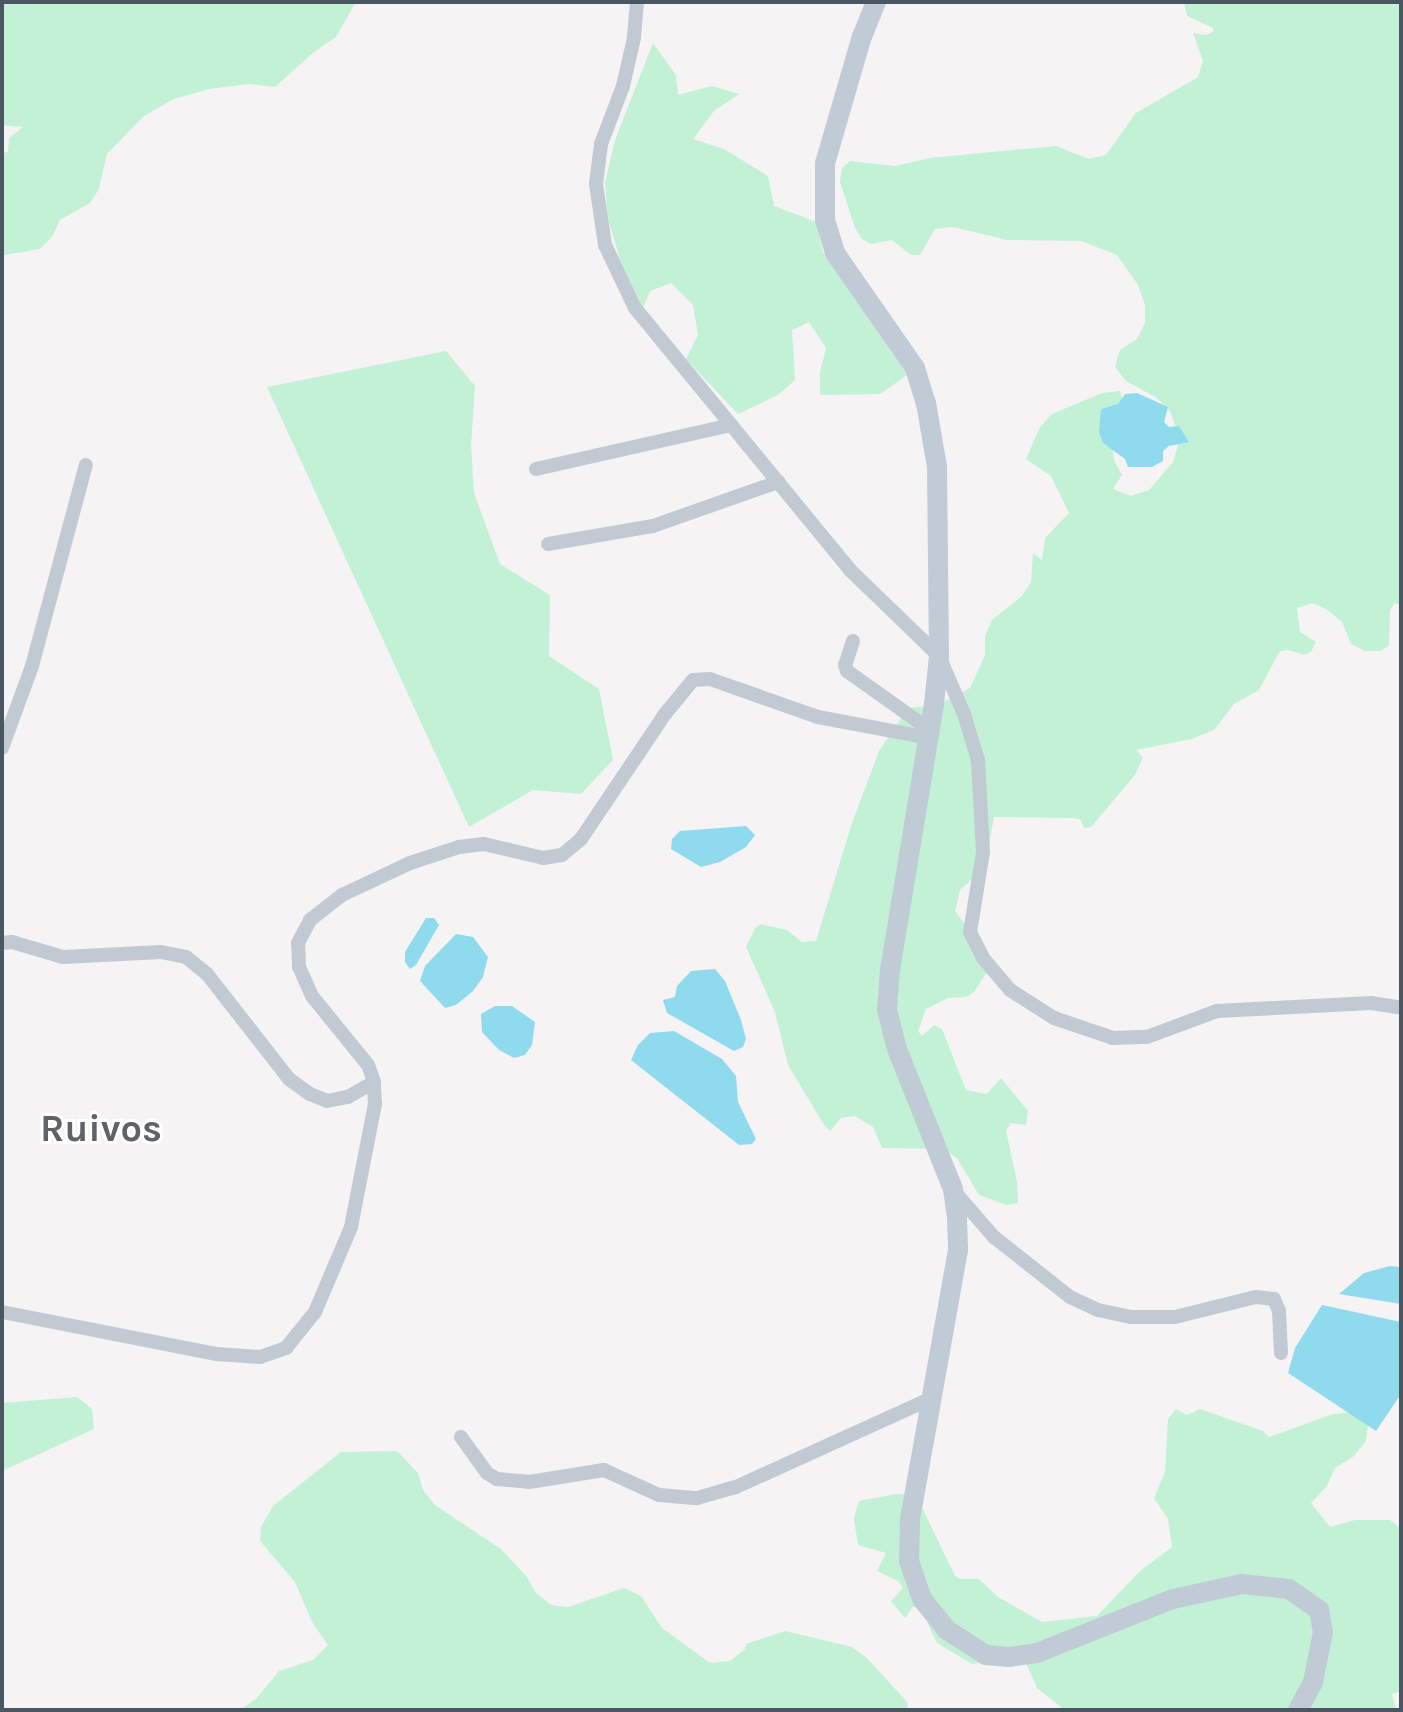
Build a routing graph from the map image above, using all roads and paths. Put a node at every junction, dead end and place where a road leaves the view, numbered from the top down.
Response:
1 (637, 2) edge
2 (876, 2) edge
3 (731, 425) junction
4 (86, 465) dead end
5 (536, 469) dead end
6 (778, 482) junction
7 (548, 544) dead end
8 (853, 641) dead end
9 (939, 656) junction
10 (930, 734) junction
11 (2, 748) edge
12 (2, 943) edge
13 (1401, 1008) edge
14 (374, 1082) junction
15 (953, 1189) junction
16 (2, 1312) edge
17 (1281, 1353) dead end
18 (932, 1398) junction
19 (461, 1437) dead end
20 (1298, 1710) edge

1 - 3 street
2 - 9 street
3 - 5 street
3 - 6 street
4 - 11 street
6 - 7 street
6 - 9 street
8 - 10 street
9 - 10 street
9 - 13 street
10 - 14 street
10 - 15 street
12 - 14 street
14 - 16 street
15 - 17 street
15 - 18 street
18 - 19 street
18 - 20 street

